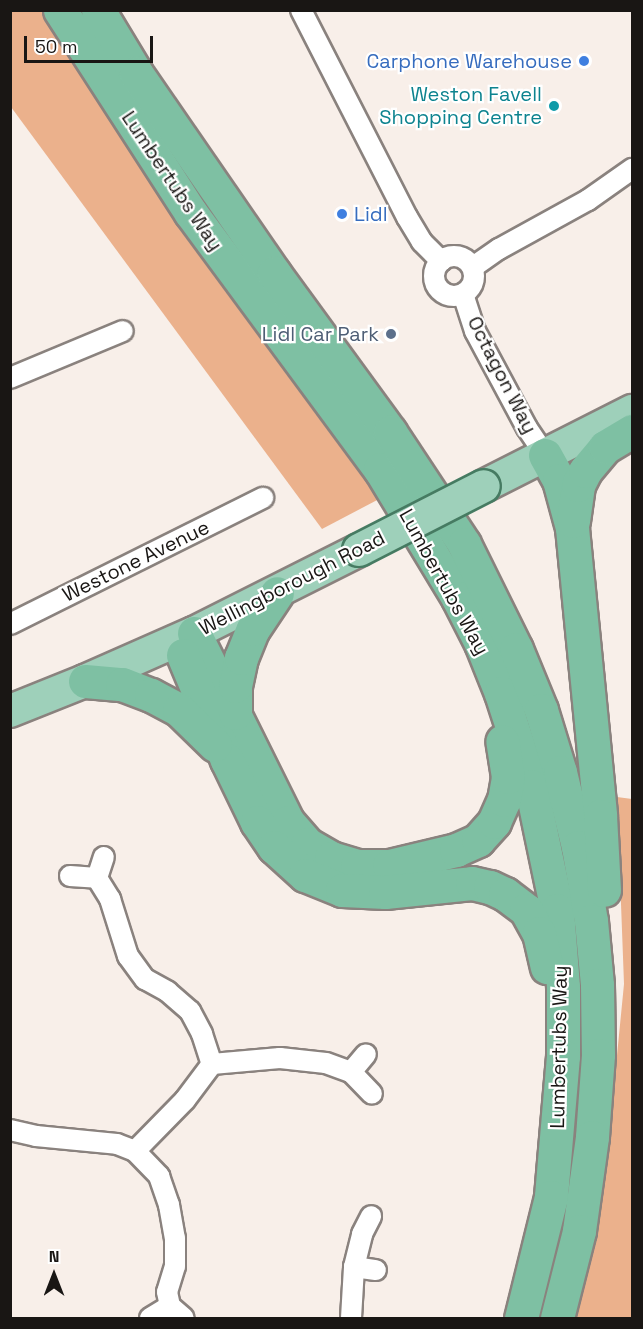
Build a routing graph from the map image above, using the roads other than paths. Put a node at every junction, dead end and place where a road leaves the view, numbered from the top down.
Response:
1 (60, 10) edge
2 (99, 10) edge
3 (301, 10) edge
4 (633, 169) edge
5 (441, 261) junction
6 (472, 267) junction
7 (463, 294) junction
8 (123, 331) dead end
9 (10, 378) edge
10 (633, 411) edge
11 (633, 431) edge
12 (545, 454) junction
13 (262, 498) dead end
14 (572, 528) junction
15 (276, 593) junction
16 (458, 598) junction
17 (10, 624) edge
18 (185, 636) junction
19 (86, 681) junction
20 (10, 711) edge
21 (235, 713) junction
22 (227, 760) junction
23 (104, 857) dead end
24 (70, 876) dead end
25 (97, 878) junction
26 (366, 1054) dead end
27 (598, 1054) junction
28 (563, 1056) junction
29 (212, 1064) junction
30 (351, 1072) junction
31 (372, 1094) dead end
32 (10, 1130) edge
33 (135, 1151) junction
34 (371, 1216) dead end
35 (354, 1267) junction
36 (376, 1270) dead end
37 (177, 1312) edge
38 (150, 1318) edge
39 (351, 1318) edge
40 (521, 1318) edge
41 (557, 1318) edge

1 - 16 highway, Lumbertubs Way
2 - 27 highway, Lumbertubs Way
3 - 5 street
4 - 6 street
5 - 6 street
5 - 7 street
6 - 7 street
7 - 12 street, Octagon Way
8 - 9 street
10 - 12 main road, Wellingborough Road
11 - 14 highway
12 - 14 highway
12 - 15 main road, Wellingborough Road, bridge
13 - 17 street, Westone Avenue
14 - 27 highway
15 - 18 main road, Wellingborough Road
15 - 21 highway
16 - 21 highway
16 - 28 highway, Lumbertubs Way
18 - 19 main road, Wellingborough Road
18 - 21 highway
18 - 22 highway
19 - 20 main road, Wellingborough Road
19 - 22 highway
22 - 28 highway
23 - 25 street
24 - 25 street
25 - 29 street
26 - 30 street
27 - 41 highway, Lumbertubs Way
28 - 40 highway, Lumbertubs Way
29 - 30 street
29 - 33 street
30 - 31 street
32 - 33 street
33 - 37 street
34 - 35 street
35 - 36 street
35 - 39 street
37 - 38 street

